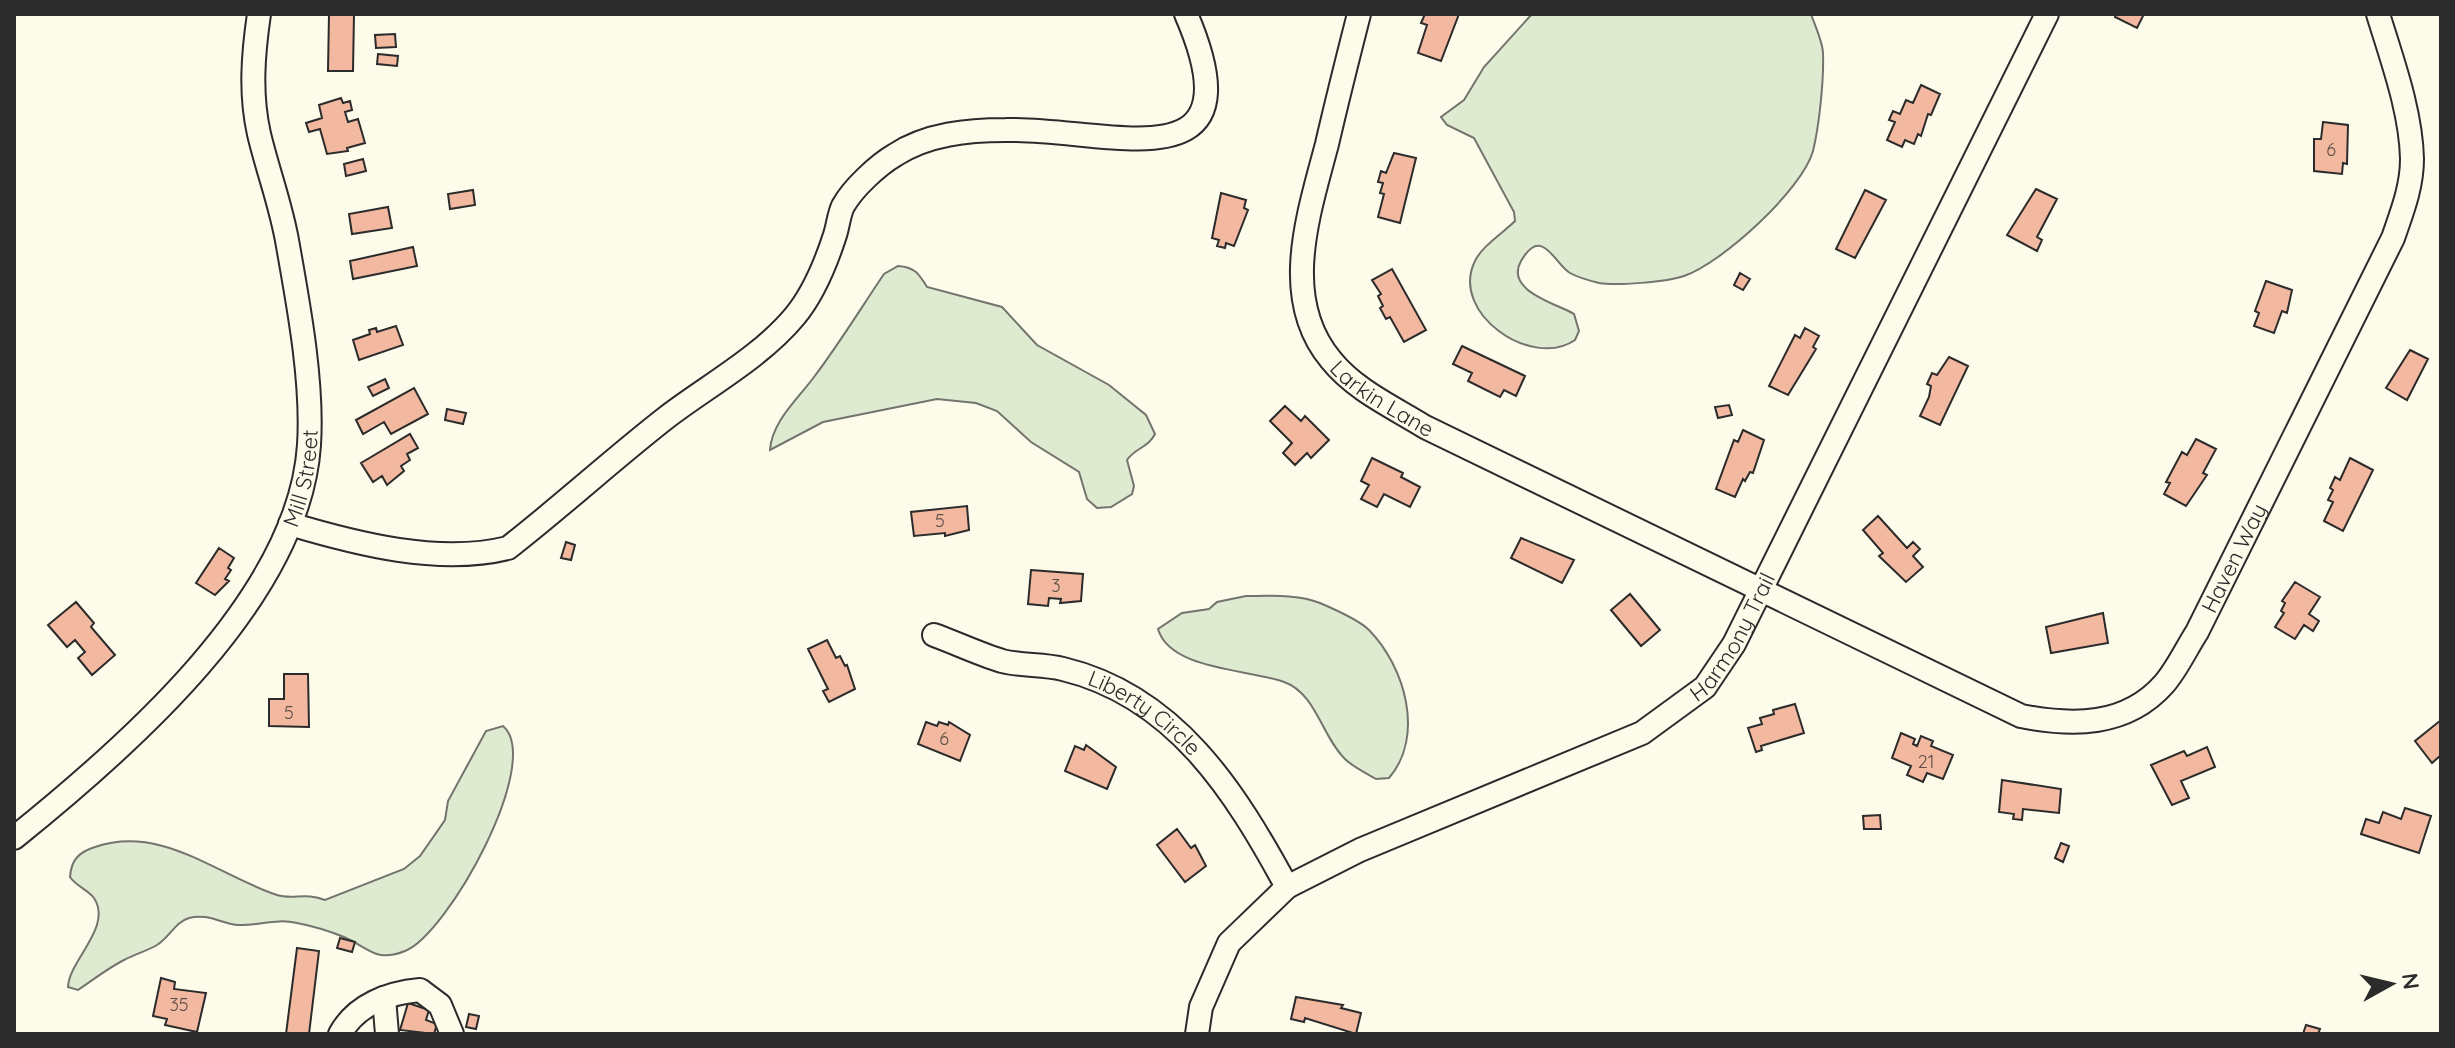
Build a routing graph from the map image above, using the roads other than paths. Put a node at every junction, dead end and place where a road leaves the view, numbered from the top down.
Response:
1 (259, 14) edge
2 (1186, 14) edge
3 (1359, 14) edge
4 (2047, 14) edge
5 (2378, 14) edge
6 (290, 524) junction
7 (1762, 588) junction
8 (934, 635) dead end
9 (14, 838) edge
10 (1287, 887) junction
11 (384, 998) junction
12 (340, 1034) edge
13 (387, 1034) edge
14 (452, 1034) edge
15 (1197, 1034) edge

1 - 6 street, Mill Street
2 - 6 street
3 - 7 street, Larkin Lane
4 - 7 street, Harmony Trail
5 - 7 street, Haven Way
6 - 9 street, Mill Street
7 - 10 street, Harmony Trail
8 - 10 street, Liberty Circle
10 - 15 street, Harmony Trail
11 - 12 street
11 - 13 street
11 - 14 street

